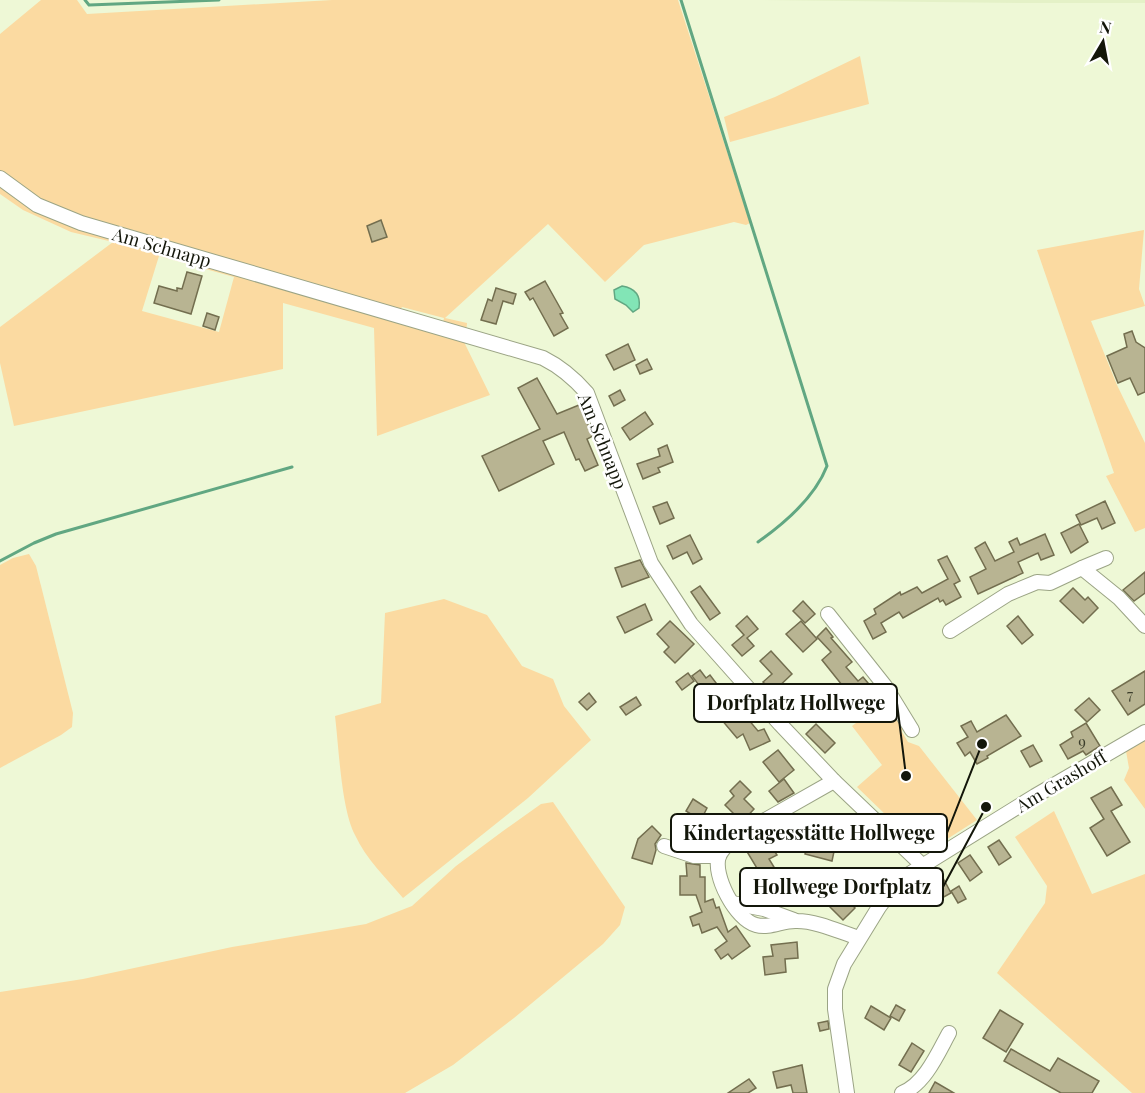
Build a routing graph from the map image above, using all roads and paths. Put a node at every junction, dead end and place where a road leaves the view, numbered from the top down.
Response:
1 (0, 178) edge
2 (1106, 558) dead end
3 (1082, 568) junction
4 (828, 614) dead end
5 (1145, 626) edge
6 (950, 631) dead end
7 (912, 730) dead end
8 (1145, 732) edge
9 (834, 781) junction
10 (664, 846) dead end
11 (719, 856) junction
12 (922, 865) junction
13 (859, 938) junction
14 (949, 1033) dead end
15 (847, 1093) edge
16 (902, 1093) edge

1 - 9 street, Am Schnapp
2 - 3 street
3 - 5 street
3 - 6 street
4 - 7 street
8 - 12 street, Am Grashoff
9 - 11 street
9 - 12 street, Am Schnapp
10 - 11 street
11 - 13 street
12 - 13 street, Am Grashoff
13 - 15 street, Am Grashoff
14 - 16 street

